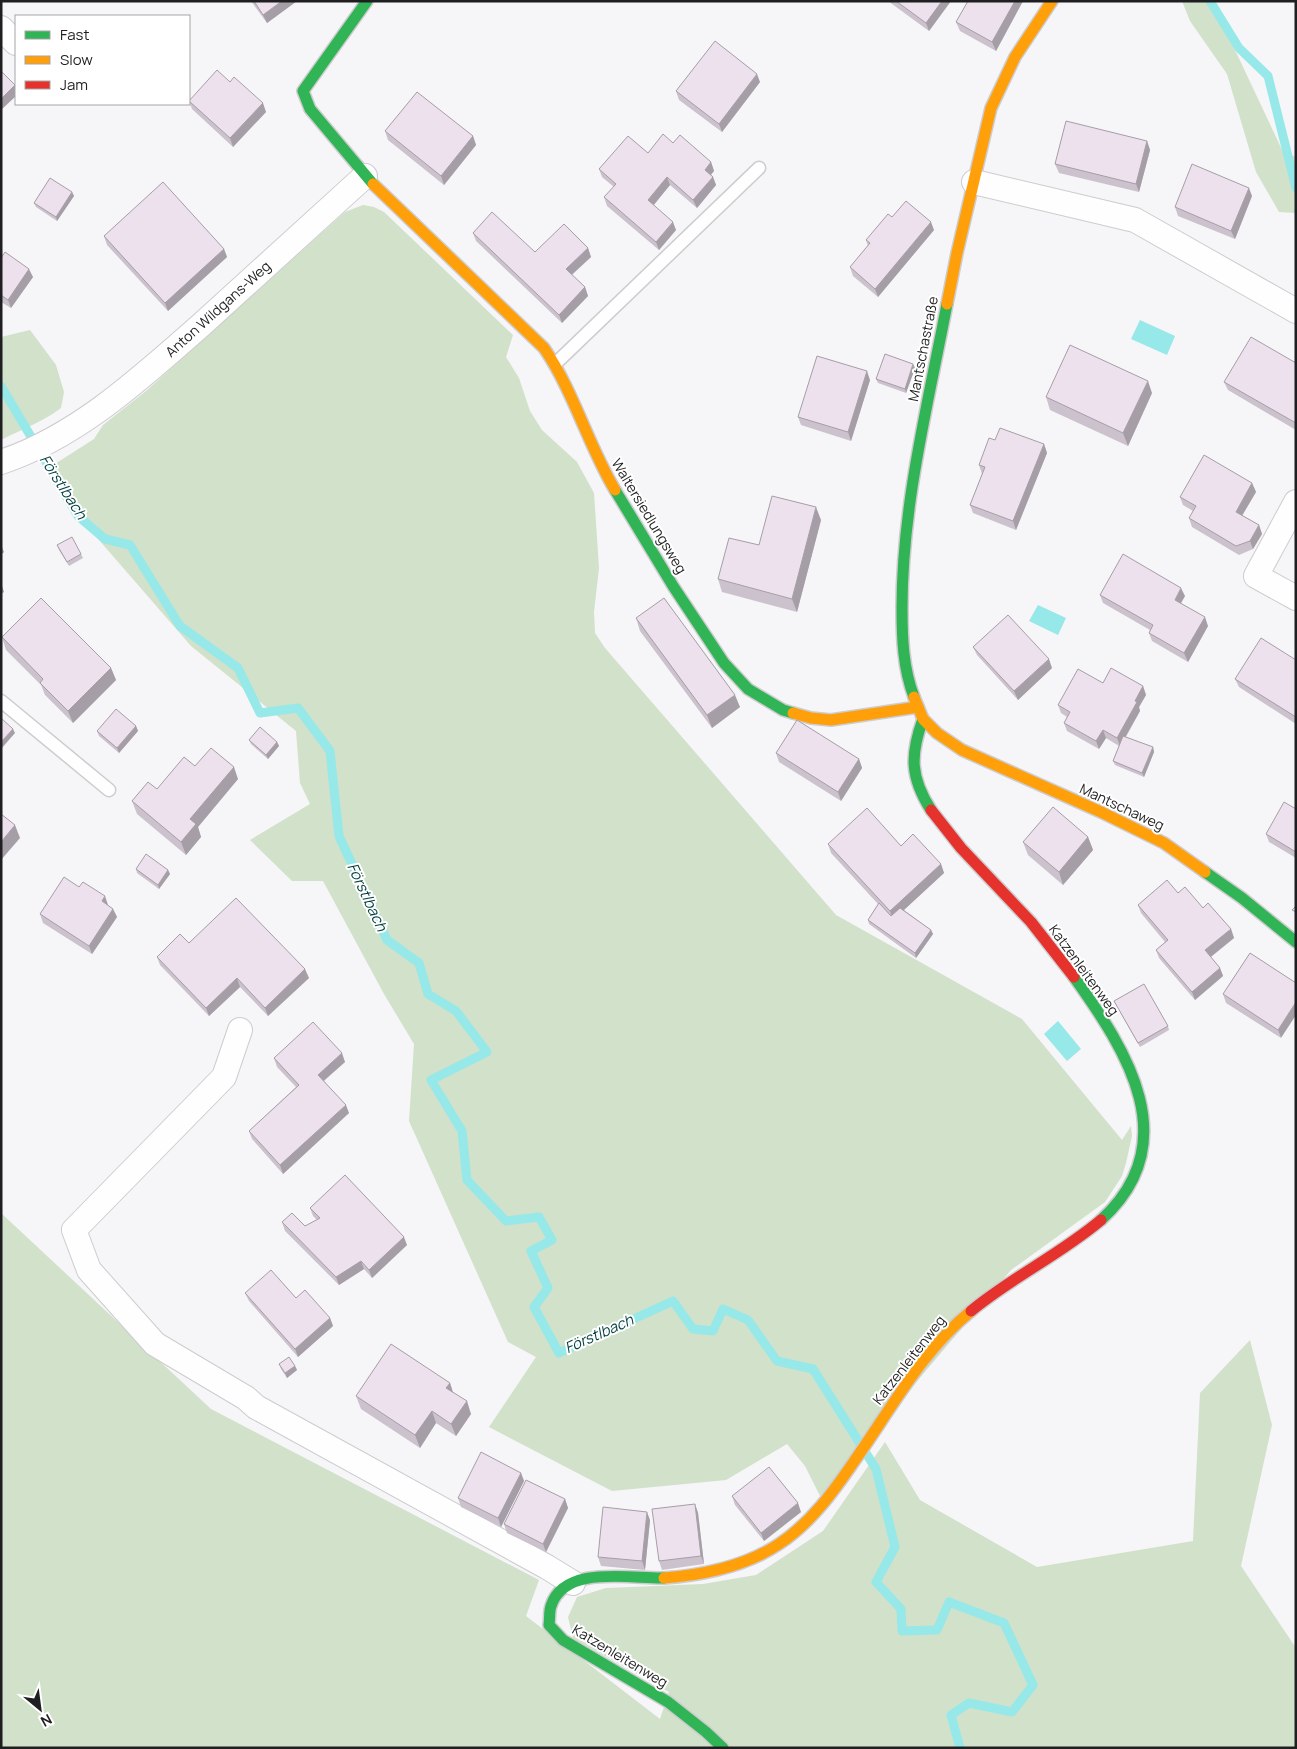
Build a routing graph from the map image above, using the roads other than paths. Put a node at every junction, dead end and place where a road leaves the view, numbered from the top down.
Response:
1 (367, 1) edge
2 (1052, 1) edge
3 (1, 28) edge
4 (15, 42) edge
5 (760, 168) dead end
6 (365, 176) junction
7 (974, 182) junction
8 (1296, 311) edge
9 (555, 364) junction
10 (1, 462) edge
11 (1296, 502) edge
12 (1296, 598) edge
13 (1, 701) edge
14 (918, 707) junction
15 (923, 718) junction
16 (109, 790) dead end
17 (1296, 942) edge
18 (240, 1030) dead end
19 (572, 1583) junction
20 (723, 1748) edge

1 - 6 street
2 - 7 street, Mantschastraße
3 - 4 street
5 - 9 lane
6 - 9 street, Waltersiedlungsweg
6 - 10 street, Anton Wildgans-Weg
7 - 8 street
7 - 14 street, Mantschastraße
9 - 14 street, Waltersiedlungsweg
11 - 12 street
13 - 16 lane
14 - 15 street, Mantschastraße
15 - 17 street, Mantschaweg
15 - 19 street, Katzenleitenweg
18 - 19 street
19 - 20 street, Katzenleitenweg

